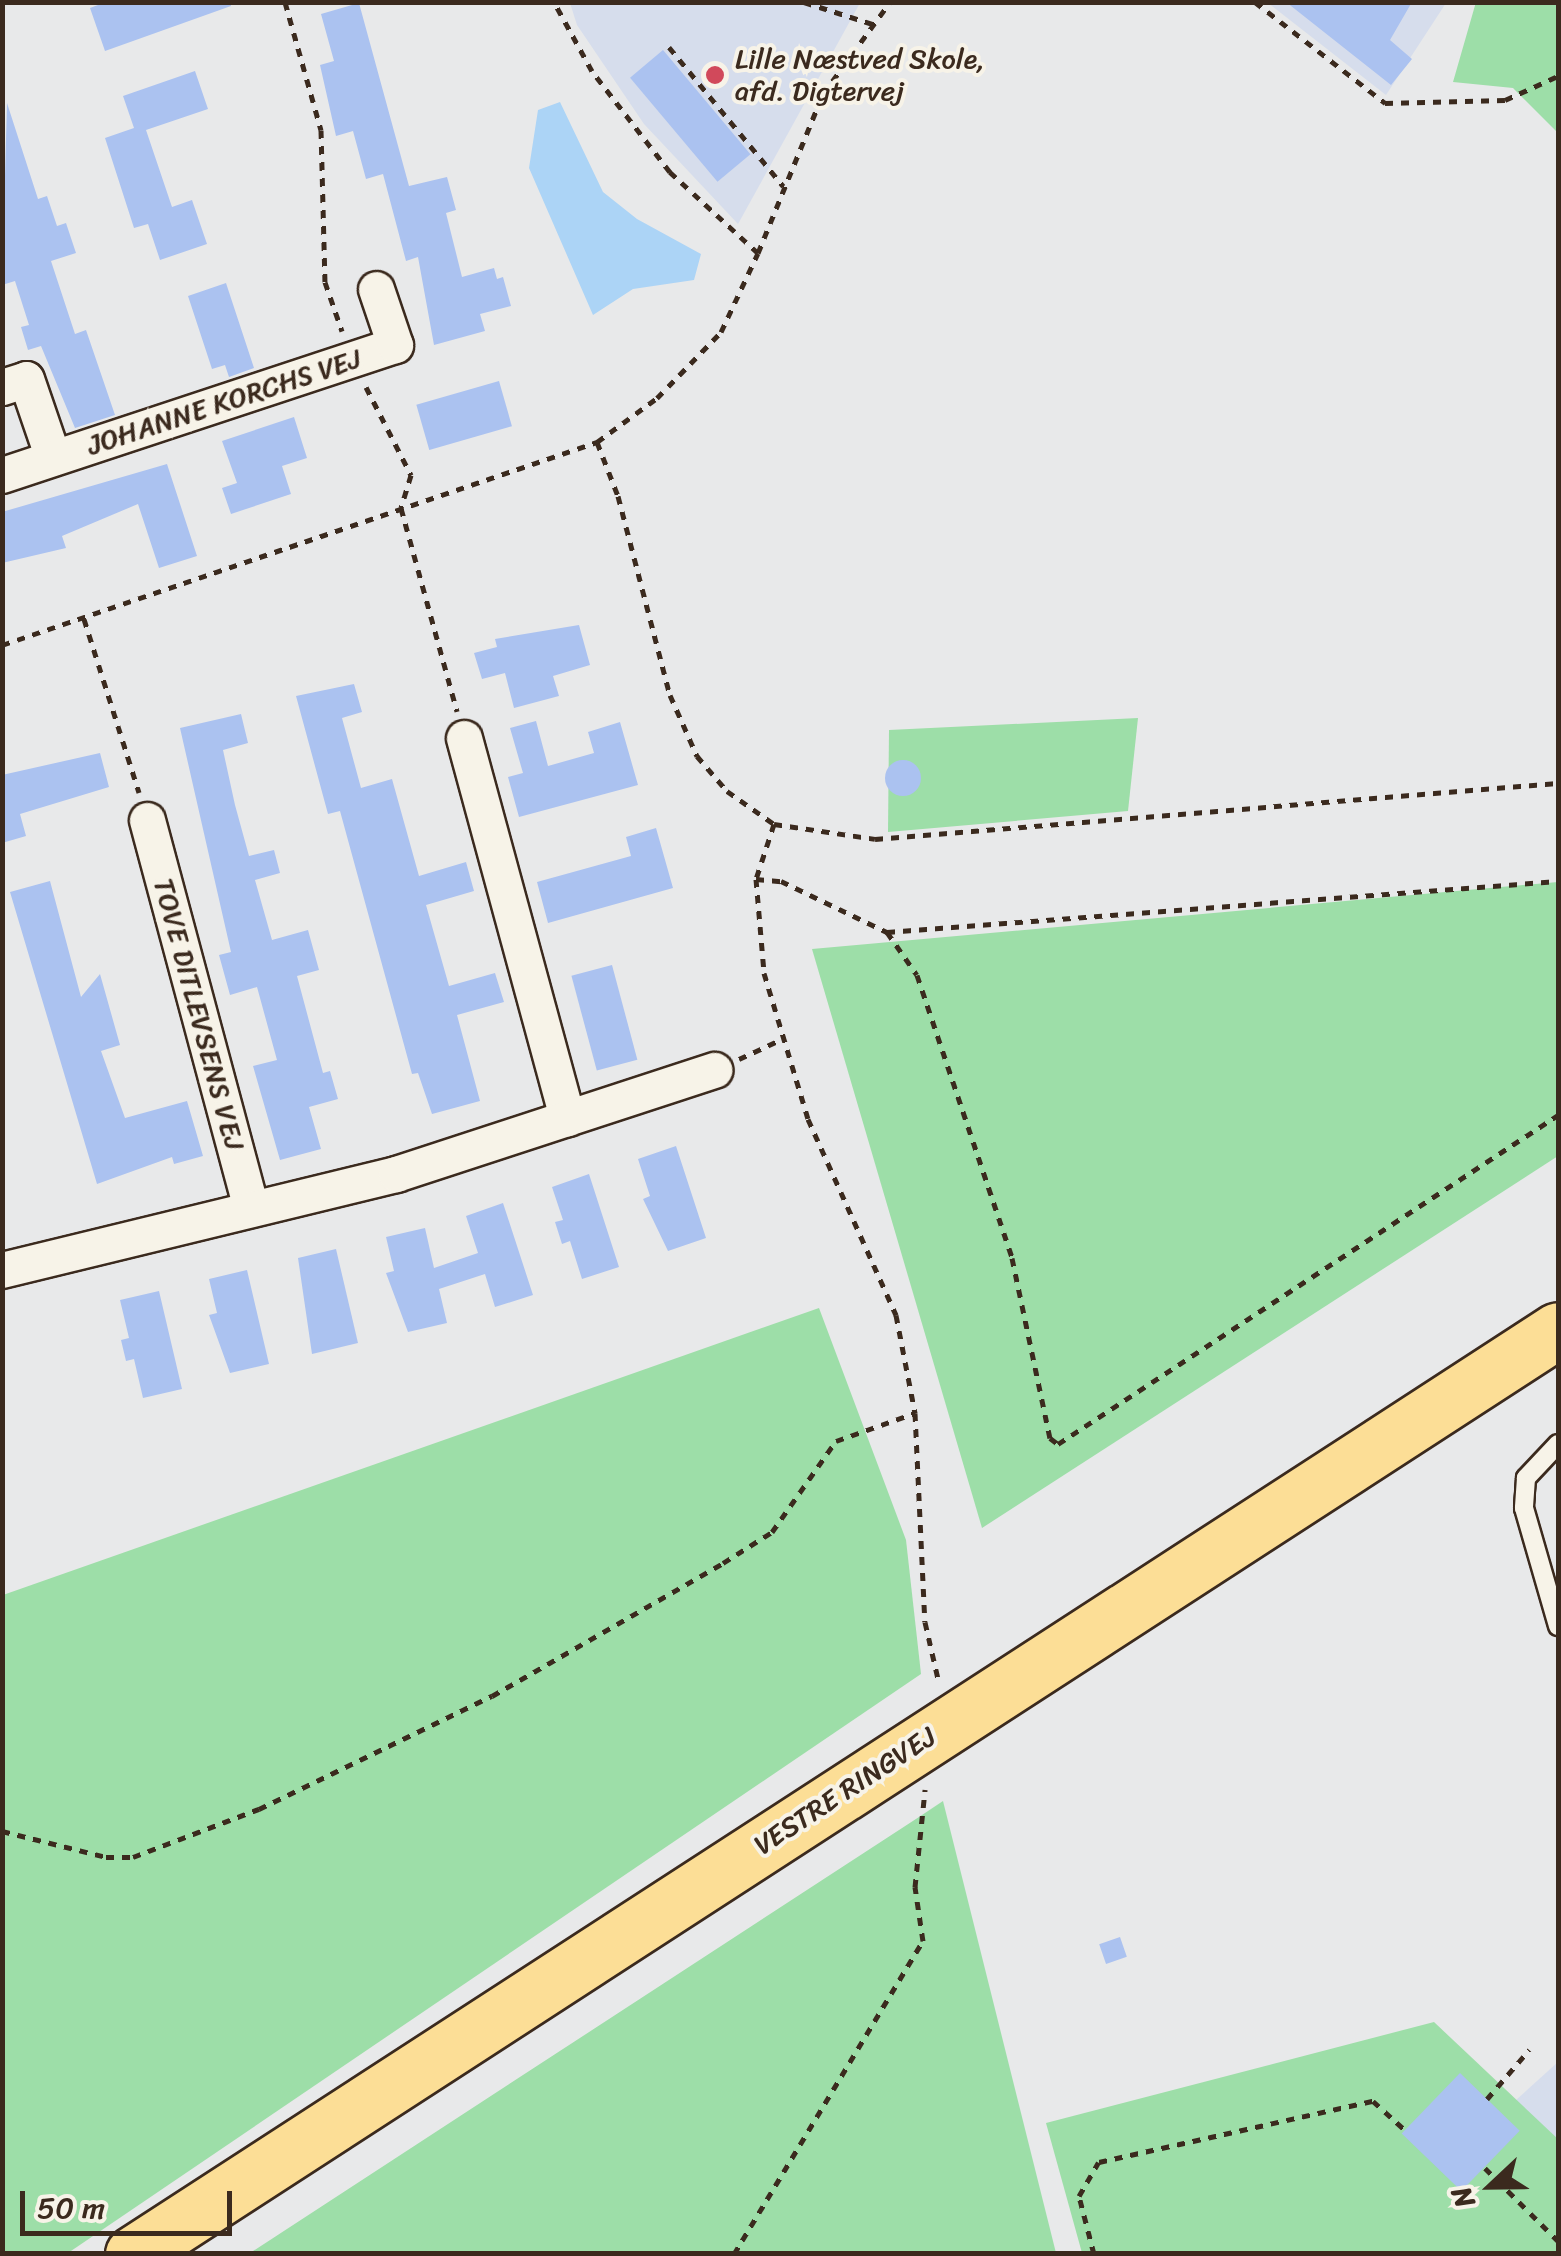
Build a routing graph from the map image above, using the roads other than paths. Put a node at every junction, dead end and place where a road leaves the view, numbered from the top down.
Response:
1 (376, 289) dead end
2 (2, 387) edge
3 (53, 458) junction
4 (2, 475) edge
5 (464, 738) road end
6 (148, 820) road end
7 (714, 1070) road end
8 (566, 1118) junction
9 (251, 1208) junction
10 (2, 1270) edge
11 (1558, 1330) edge
12 (1558, 1444) edge
13 (1558, 1626) edge
14 (133, 2254) edge

1 - 3 street, JOHANNE KORCHS VEJ
2 - 3 street, JOHANNE KORCHS VEJ
3 - 4 street, JOHANNE KORCHS VEJ
5 - 8 street
6 - 9 street, TOVE DITLEVSENS VEJ
7 - 8 street
8 - 9 street
9 - 10 street
11 - 14 main road, VESTRE RINGVEJ
12 - 13 lane

